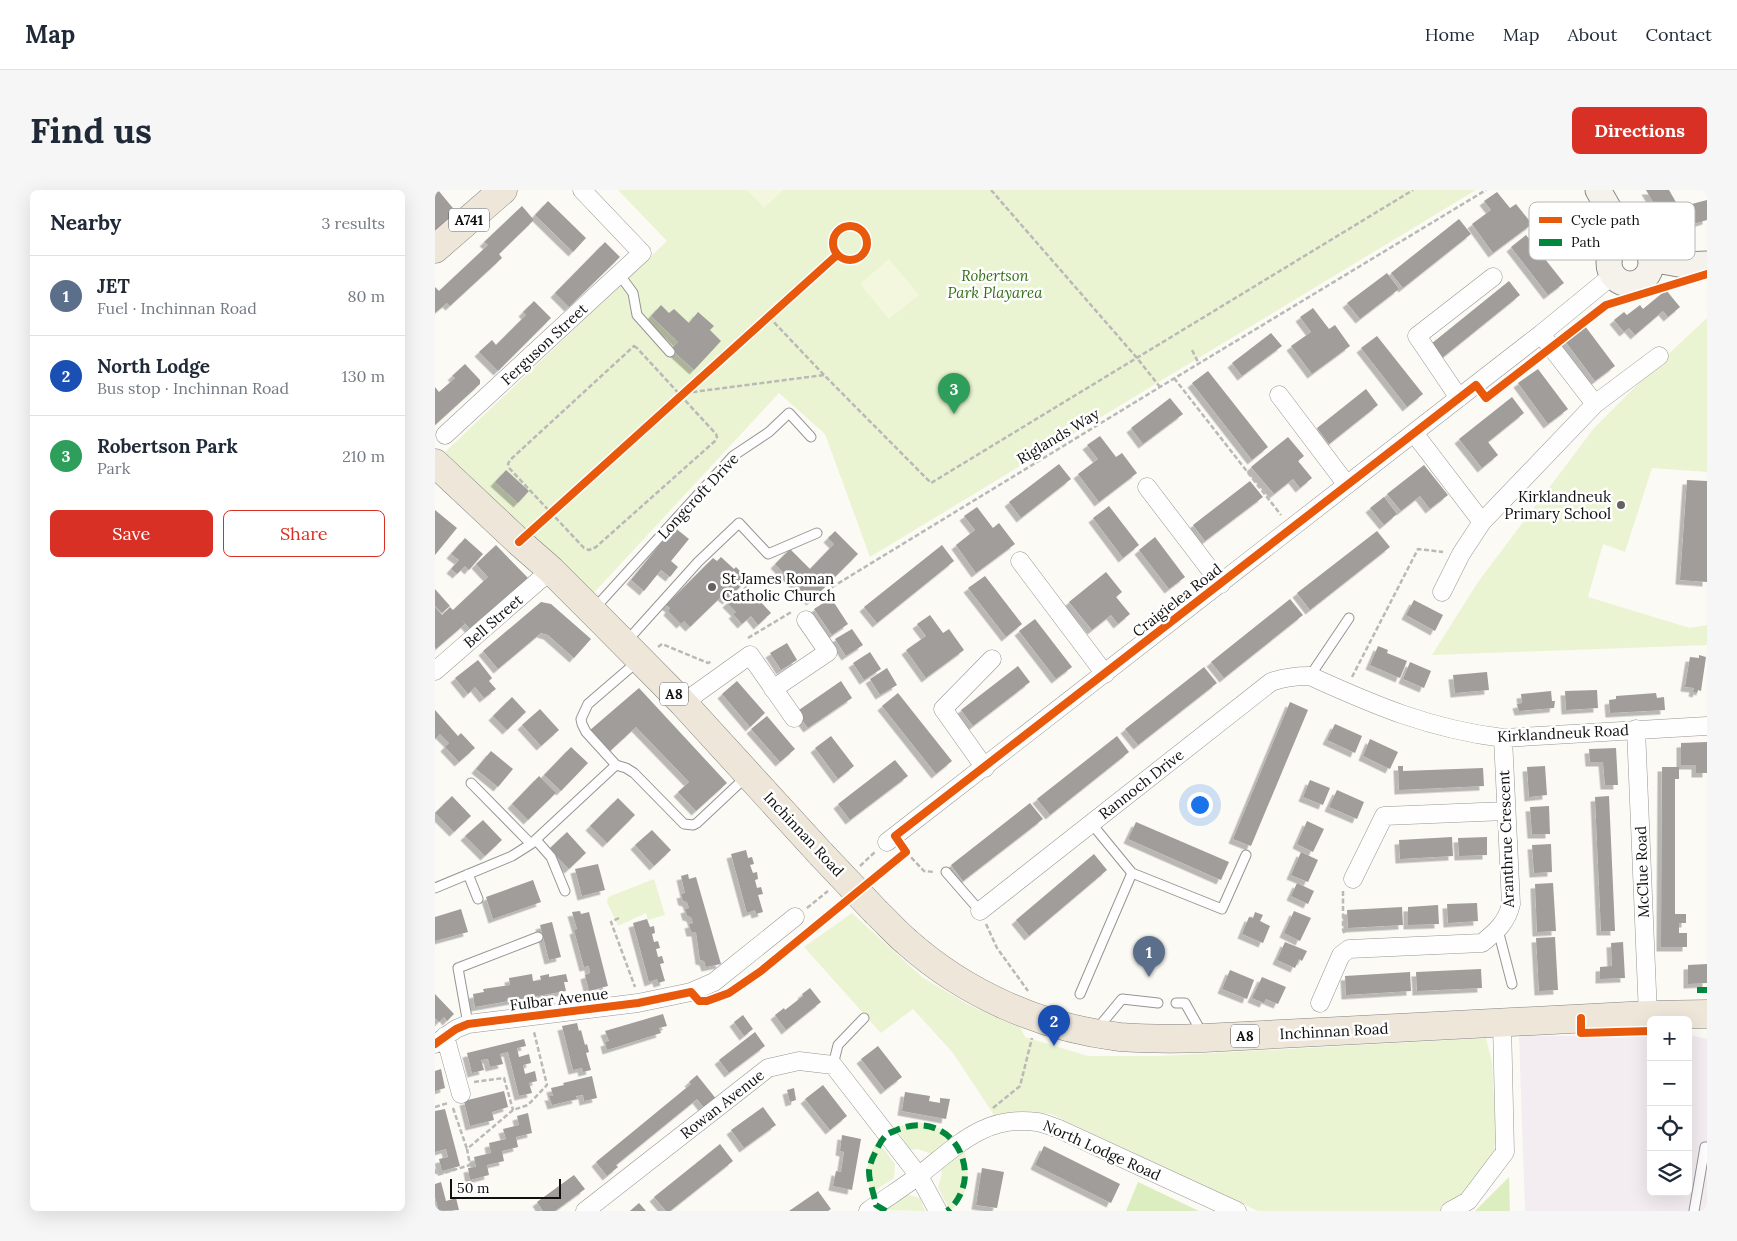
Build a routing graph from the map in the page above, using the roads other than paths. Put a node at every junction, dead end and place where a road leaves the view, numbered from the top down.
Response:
1 (503, 190) edge
2 (582, 190) edge
3 (1598, 190) edge
4 (1605, 202) edge
5 (435, 249) edge
6 (1609, 260) edge
7 (1651, 260) edge
8 (1656, 260) edge
9 (1707, 264) edge
10 (619, 274) junction
11 (1613, 275) junction
12 (1493, 277) dead end
13 (1541, 334) junction
14 (670, 352) dead end
15 (1659, 356) dead end
16 (1279, 395) dead end
17 (1459, 398) junction
18 (1595, 404) junction
19 (1415, 433) junction
20 (445, 435) dead end
21 (811, 437) dead end
22 (435, 463) edge
23 (1347, 485) junction
24 (1147, 487) dead end
25 (1482, 522) junction
26 (817, 533) dead end
27 (1020, 562) dead end
28 (551, 570) junction
29 (1221, 584) junction
30 (1442, 592) dead end
31 (592, 611) junction
32 (1349, 618) dead end
33 (806, 620) dead end
34 (632, 652) junction
35 (993, 659) dead end
36 (435, 672) edge
37 (1105, 674) junction
38 (1310, 676) junction
39 (773, 688) junction
40 (683, 704) junction
41 (794, 718) dead end
42 (1707, 726) edge
43 (1636, 730) junction
44 (1503, 738) junction
45 (616, 765) junction
46 (985, 768) junction
47 (748, 775) junction
48 (471, 783) dead end
49 (1505, 811) junction
50 (1091, 823) junction
51 (891, 839) road end
52 (534, 842) junction
53 (1246, 854) dead end
54 (946, 872) road end
55 (1132, 873) junction
56 (469, 874) junction
57 (1353, 879) road end
58 (435, 888) edge
59 (565, 891) dead end
60 (478, 899) dead end
61 (981, 911) joint
62 (795, 918) dead end
63 (1498, 930) junction
64 (538, 937) dead end
65 (1512, 984) dead end
66 (1080, 994) dead end
67 (1158, 1003) dead end
68 (1176, 1003) dead end
69 (1320, 1003) dead end
70 (1707, 1014) edge
71 (1648, 1015) junction
72 (864, 1018) dead end
73 (1502, 1023) junction
74 (468, 1024) junction
75 (1095, 1032) junction
76 (1204, 1038) junction
77 (440, 1040) edge
78 (833, 1065) junction
79 (457, 1094) road end
80 (1707, 1147) edge
81 (919, 1176) junction
82 (585, 1211) edge
83 (868, 1211) edge
84 (937, 1211) edge
85 (1237, 1211) edge
86 (1450, 1211) edge
87 (1694, 1211) edge

1 - 5 main road, A741
2 - 10 street, Ferguson Street
3 - 4 street
6 - 11 street
7 - 11 street
8 - 9 street
10 - 14 lane
10 - 20 street, Ferguson Street
11 - 13 street, Craigielea Road
12 - 17 street
13 - 17 street, Craigielea Road
13 - 18 street
15 - 18 street
16 - 23 street
17 - 19 street, Craigielea Road
18 - 25 street
19 - 23 street, Craigielea Road
19 - 25 street
21 - 31 lane, Longcroft Drive
22 - 28 main road, Inchinnan Road / A8
23 - 29 street, Craigielea Road
24 - 29 street, Craigielea Road
25 - 30 street
26 - 34 lane
27 - 37 street
28 - 31 main road, Inchinnan Road / A8
28 - 36 street, Bell Street
29 - 37 street, Craigielea Road
31 - 34 main road, Inchinnan Road / A8
32 - 38 lane
33 - 39 street
34 - 40 main road, Inchinnan Road / A8
34 - 45 lane
35 - 46 street
37 - 46 street, Craigielea Road
38 - 44 street, Kirklandneuk Road
38 - 50 street, Rannoch Drive
39 - 40 street
39 - 41 street
40 - 47 main road, Inchinnan Road / A8
42 - 43 street, Kirklandneuk Road
43 - 44 street, Kirklandneuk Road
43 - 71 street, McClue Road
44 - 49 street, Aranthrue Crescent
45 - 47 lane
45 - 52 lane
46 - 51 street, Craigielea Road
47 - 75 main road, Inchinnan Road / A8, bridge
48 - 52 lane
49 - 57 street
49 - 63 street, Aranthrue Crescent
50 - 55 lane
50 - 61 street, Rannoch Drive
52 - 56 lane
52 - 59 lane
53 - 55 lane
54 - 61 lane
55 - 66 lane
56 - 58 lane
56 - 60 lane
62 - 74 street, Fulbar Avenue
63 - 65 lane
63 - 69 street, Aranthrue Crescent
64 - 74 lane
67 - 75 lane
68 - 76 lane
70 - 71 main road, Inchinnan Road / A8
71 - 73 main road, Inchinnan Road / A8
72 - 78 lane
73 - 76 main road, Inchinnan Road / A8
73 - 86 street
74 - 77 street, Fulbar Avenue
75 - 76 main road, Inchinnan Road / A8
77 - 79 street
78 - 81 street
78 - 82 street, Rowan Avenue
80 - 87 lane
81 - 83 street, North Lodge Road
81 - 84 street
81 - 85 street, North Lodge Road

